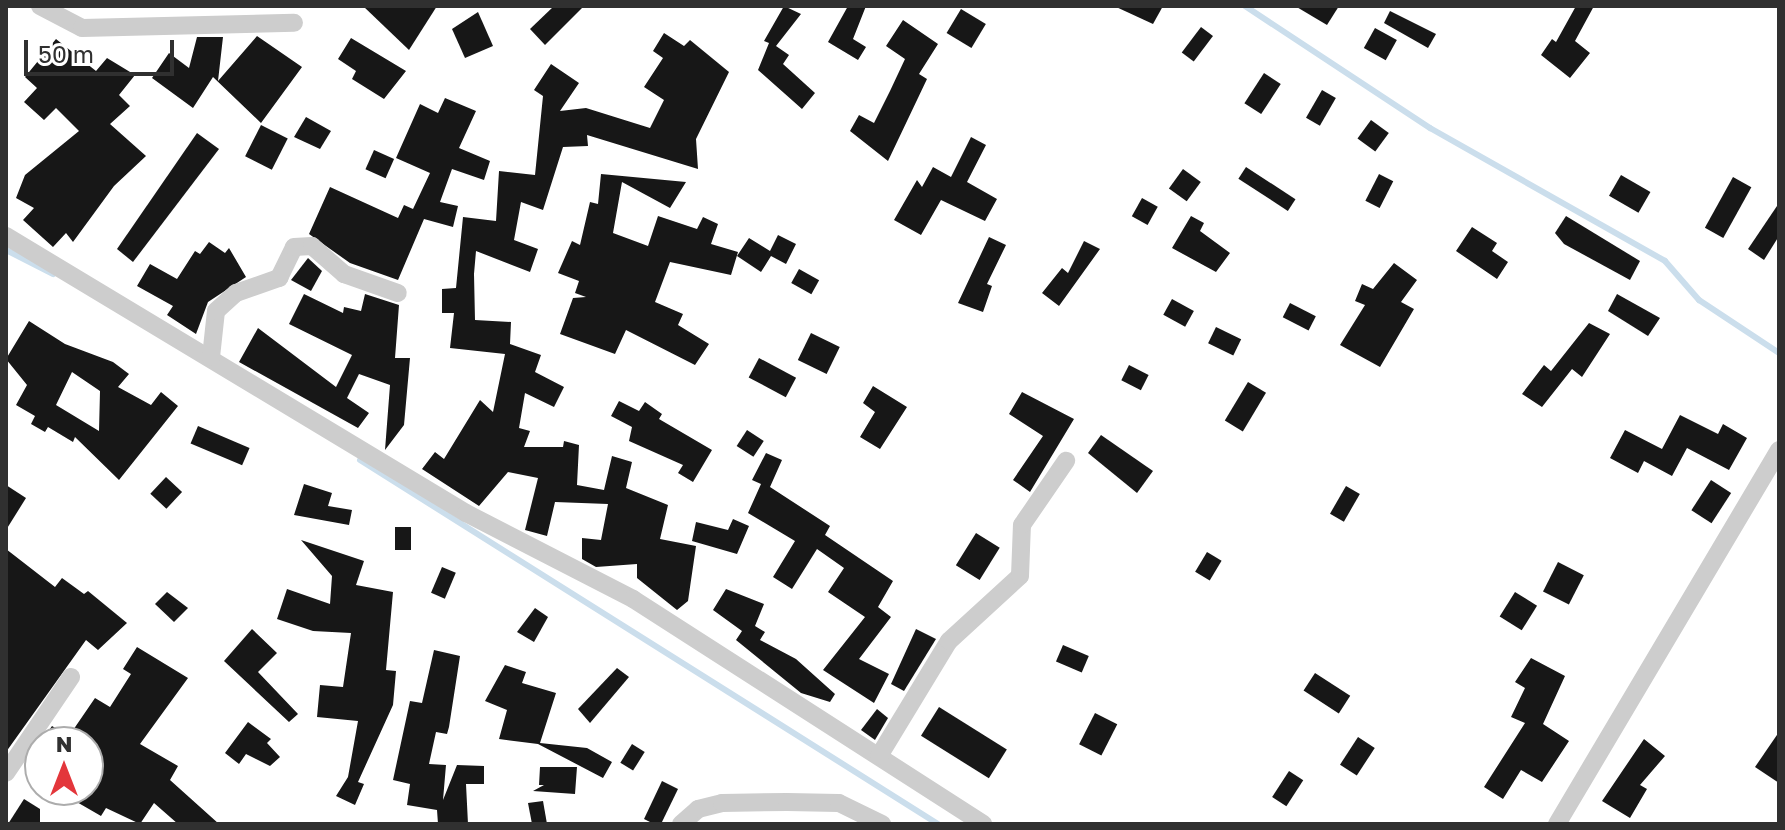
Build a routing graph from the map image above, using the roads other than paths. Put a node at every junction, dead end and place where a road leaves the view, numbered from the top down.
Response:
1 (40, 6) edge
2 (294, 23) dead end
3 (6, 236) edge
4 (398, 293) dead end
5 (211, 357) junction
6 (1779, 450) edge
7 (1066, 461) dead end
8 (71, 677) dead end
9 (879, 756) junction
10 (6, 773) edge
11 (681, 824) edge
12 (882, 824) edge
13 (983, 824) edge
14 (1557, 824) edge

1 - 2 street
3 - 5 street
4 - 5 street
5 - 9 street
6 - 14 street
7 - 9 street
8 - 10 street
9 - 13 street
11 - 12 street

